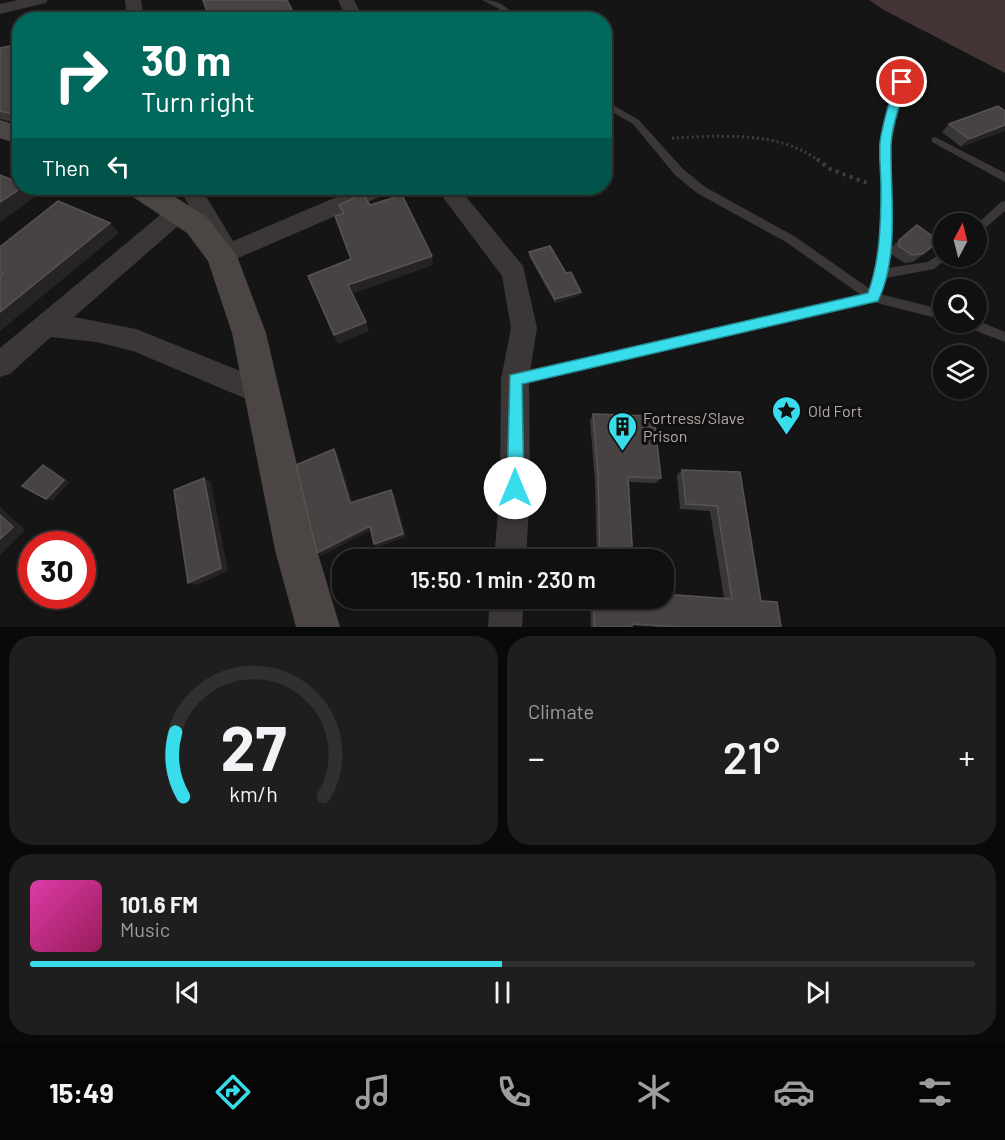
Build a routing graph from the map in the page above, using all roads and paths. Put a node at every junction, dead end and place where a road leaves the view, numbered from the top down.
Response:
1 (486, 0) edge
2 (30, 1) edge
3 (0, 9) edge
4 (508, 12) edge
5 (902, 82) dead end
6 (612, 108) edge
7 (651, 138) junction
8 (935, 140) dead end
9 (1005, 178) edge
10 (887, 189) junction
11 (166, 195) edge
12 (362, 195) edge
13 (453, 195) edge
14 (185, 200) edge
15 (1005, 205) edge
16 (987, 222) edge
17 (225, 255) junction
18 (933, 264) edge
19 (882, 274) junction
20 (873, 297) junction
21 (933, 312) edge
22 (44, 325) junction
23 (987, 330) edge
24 (1005, 337) edge
25 (0, 365) edge
26 (515, 379) junction
27 (263, 393) junction
28 (511, 549) edge
29 (506, 609) edge
30 (318, 627) edge
31 (505, 627) edge

1 - 4 lane
2 - 3 street
5 - 10 lane
6 - 7 lane
7 - 10 path
7 - 20 lane
8 - 9 lane
10 - 19 lane
11 - 14 main road
12 - 17 street
13 - 26 street
14 - 17 main road
14 - 22 street
15 - 16 lane
17 - 27 main road
18 - 19 lane
19 - 20 lane
20 - 21 lane
20 - 26 lane
22 - 25 street
22 - 27 street
23 - 24 lane
26 - 28 street
27 - 30 main road
29 - 31 street

